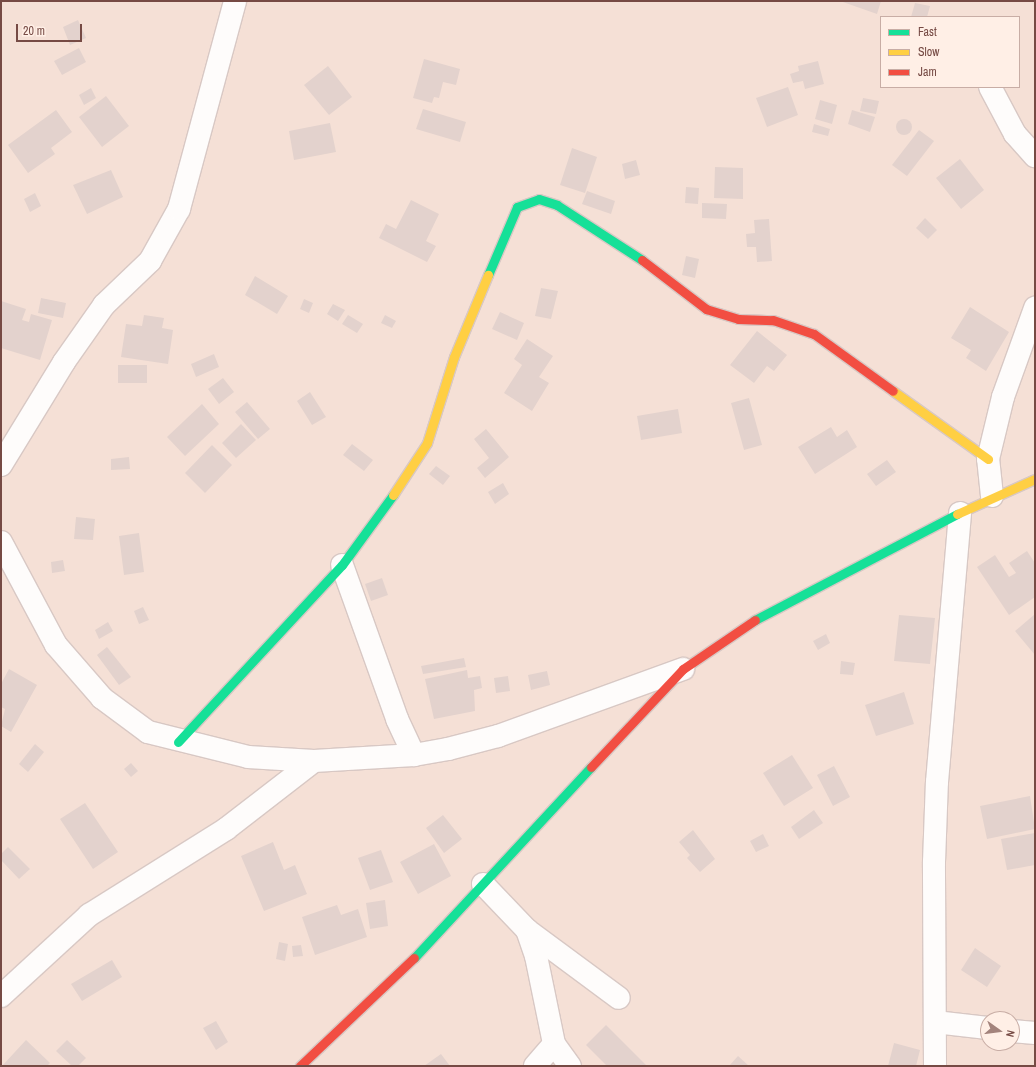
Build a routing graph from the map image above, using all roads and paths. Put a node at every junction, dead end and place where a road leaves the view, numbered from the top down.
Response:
1 (235, 1) edge
2 (991, 88) edge
3 (1035, 156) edge
4 (1035, 308) edge
5 (988, 459) junction
6 (1, 465) edge
7 (1035, 479) edge
8 (992, 496) junction
9 (960, 513) junction
10 (1, 542) edge
11 (342, 564) junction
12 (683, 669) junction
13 (178, 742) junction
14 (414, 756) junction
15 (314, 760) junction
16 (483, 884) junction
17 (527, 930) junction
18 (1, 996) edge
19 (619, 998) dead end
20 (936, 1022) junction
21 (980, 1027) edge
22 (1020, 1031) edge
23 (1035, 1033) edge
24 (554, 1044) junction
25 (300, 1066) edge
26 (535, 1066) edge
27 (570, 1066) edge
28 (935, 1066) edge

1 - 6 street
2 - 3 street
4 - 5 street
5 - 8 street
5 - 11 street
7 - 8 street
8 - 9 street
9 - 12 street
9 - 20 street
10 - 13 street
11 - 13 street
11 - 14 street
12 - 14 street
12 - 16 street
13 - 15 street
14 - 15 street
15 - 18 street
16 - 17 street
16 - 25 street
17 - 19 street
17 - 24 street
20 - 21 street
20 - 28 street
22 - 23 street
24 - 26 street
24 - 27 street

